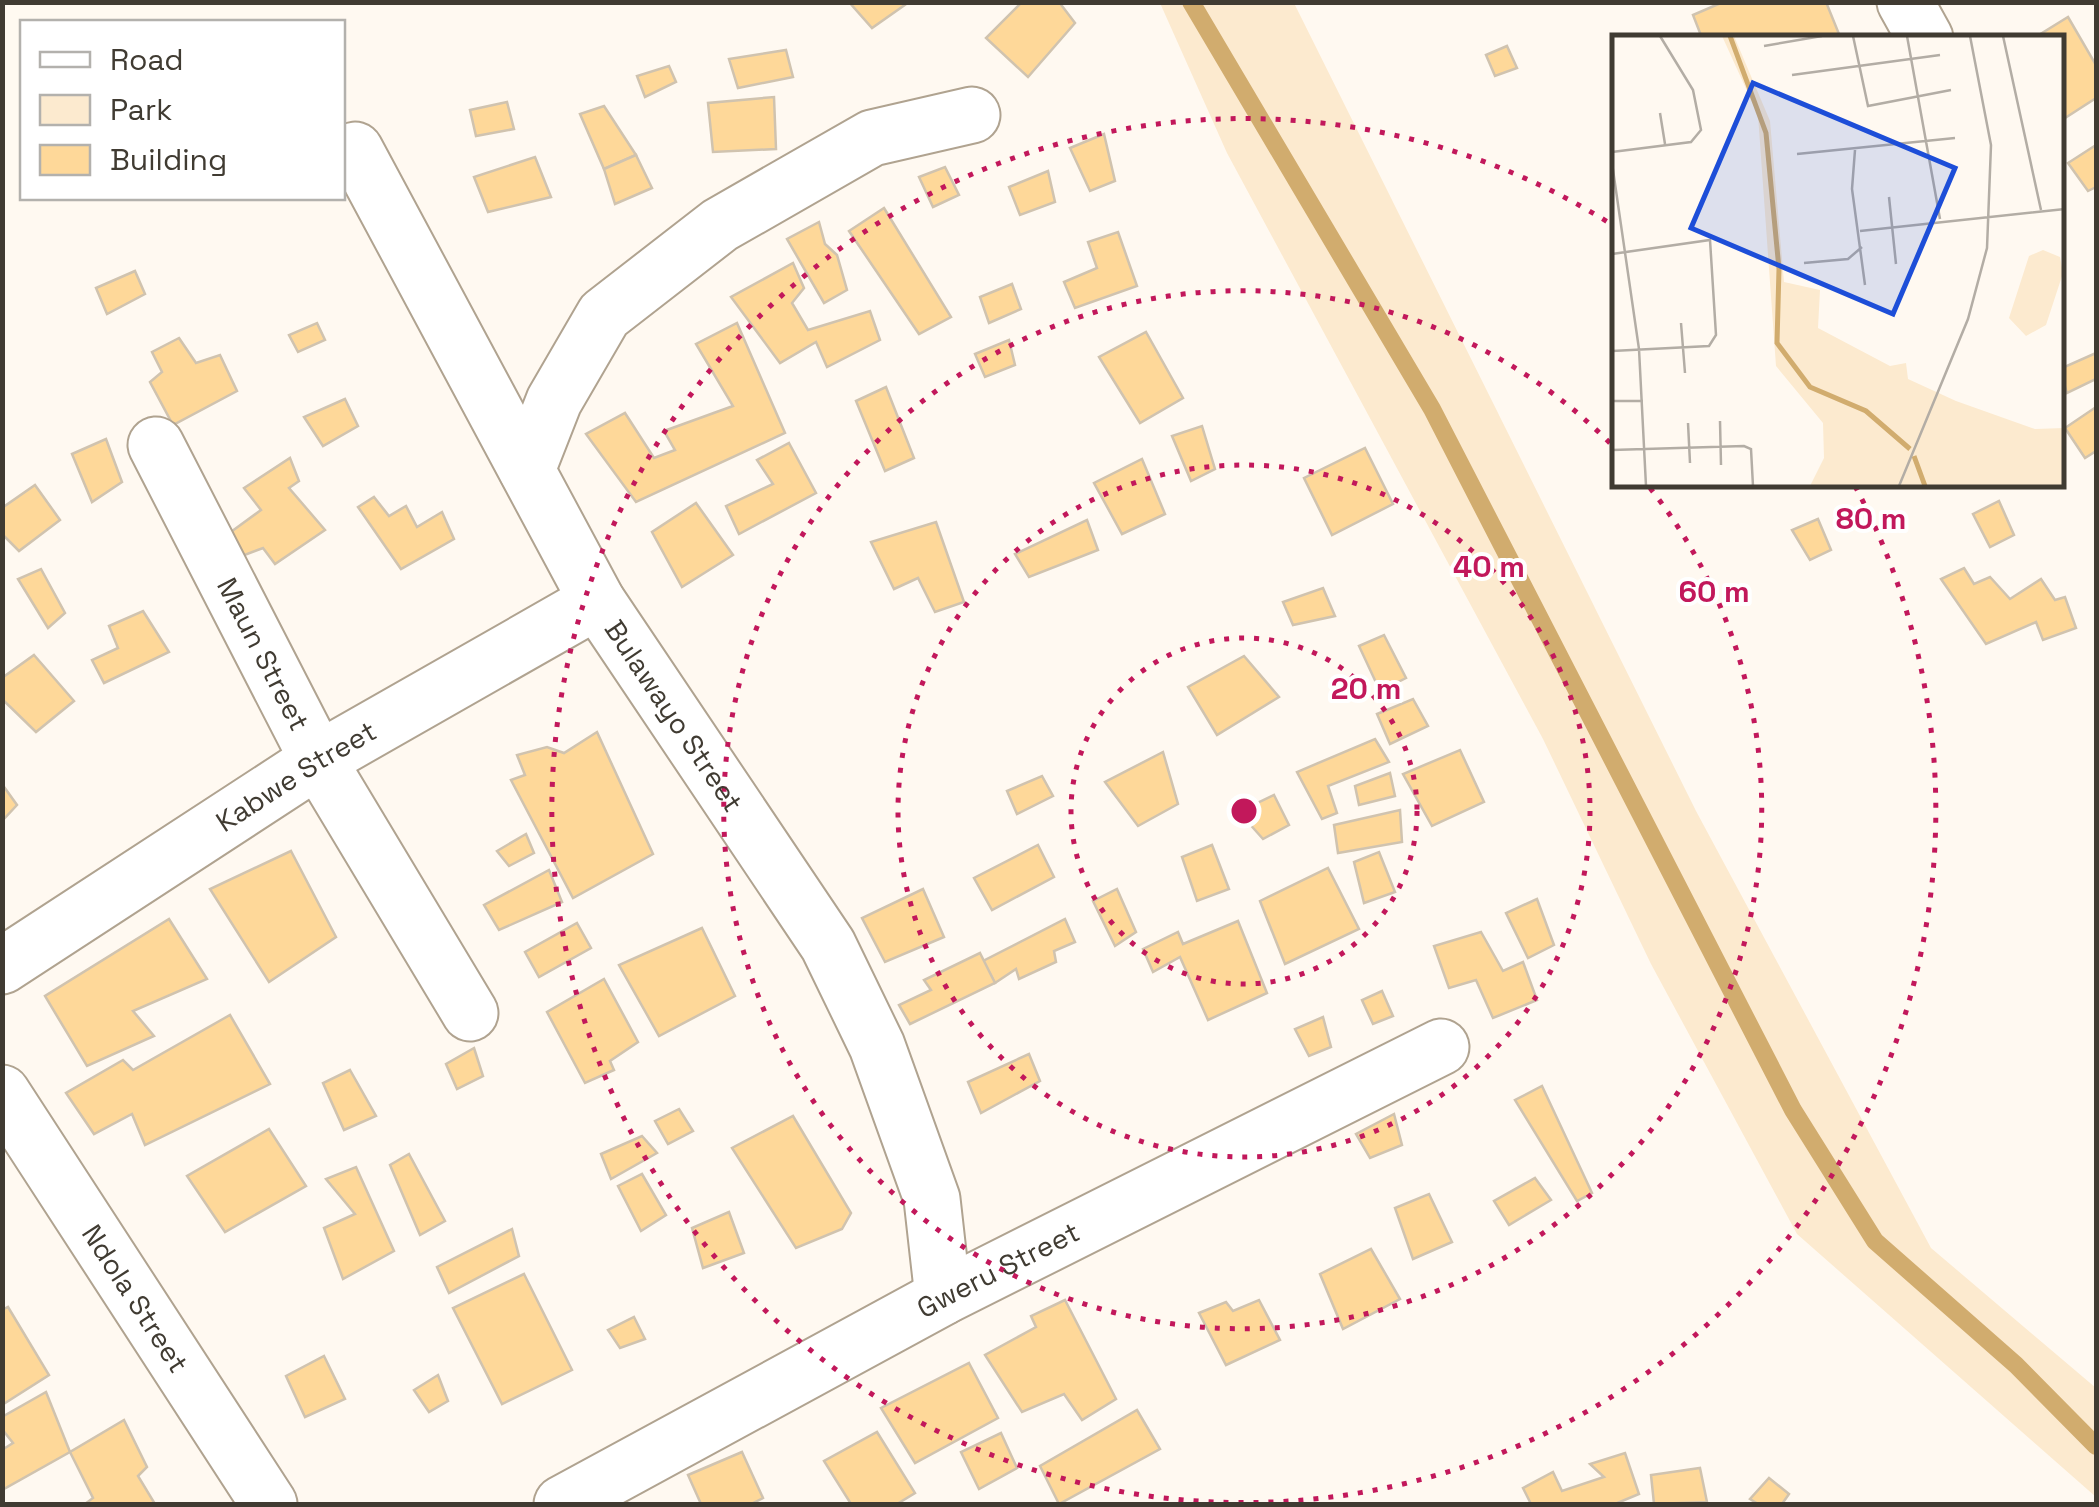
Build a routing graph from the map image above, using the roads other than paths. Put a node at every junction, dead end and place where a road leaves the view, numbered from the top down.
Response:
1 (1905, 2) edge
2 (1923, 35) edge
3 (972, 116) dead end
4 (355, 150) dead end
5 (156, 445) dead end
6 (527, 470) junction
7 (597, 601) junction
8 (318, 760) junction
9 (2, 966) edge
10 (470, 1013) dead end
11 (1441, 1047) dead end
12 (2, 1093) edge
13 (942, 1297) junction
14 (269, 1504) edge
15 (562, 1504) edge

1 - 2 street
3 - 6 street
4 - 6 street, Bulawayo Street
5 - 8 street, Maun Street
6 - 7 street, Bulawayo Street
7 - 8 street, Kabwe Street
7 - 13 street, Bulawayo Street
8 - 9 street, Kabwe Street
8 - 10 street, Maun Street
11 - 13 street, Gweru Street
12 - 14 street, Ndola Street
13 - 15 street, Gweru Street

